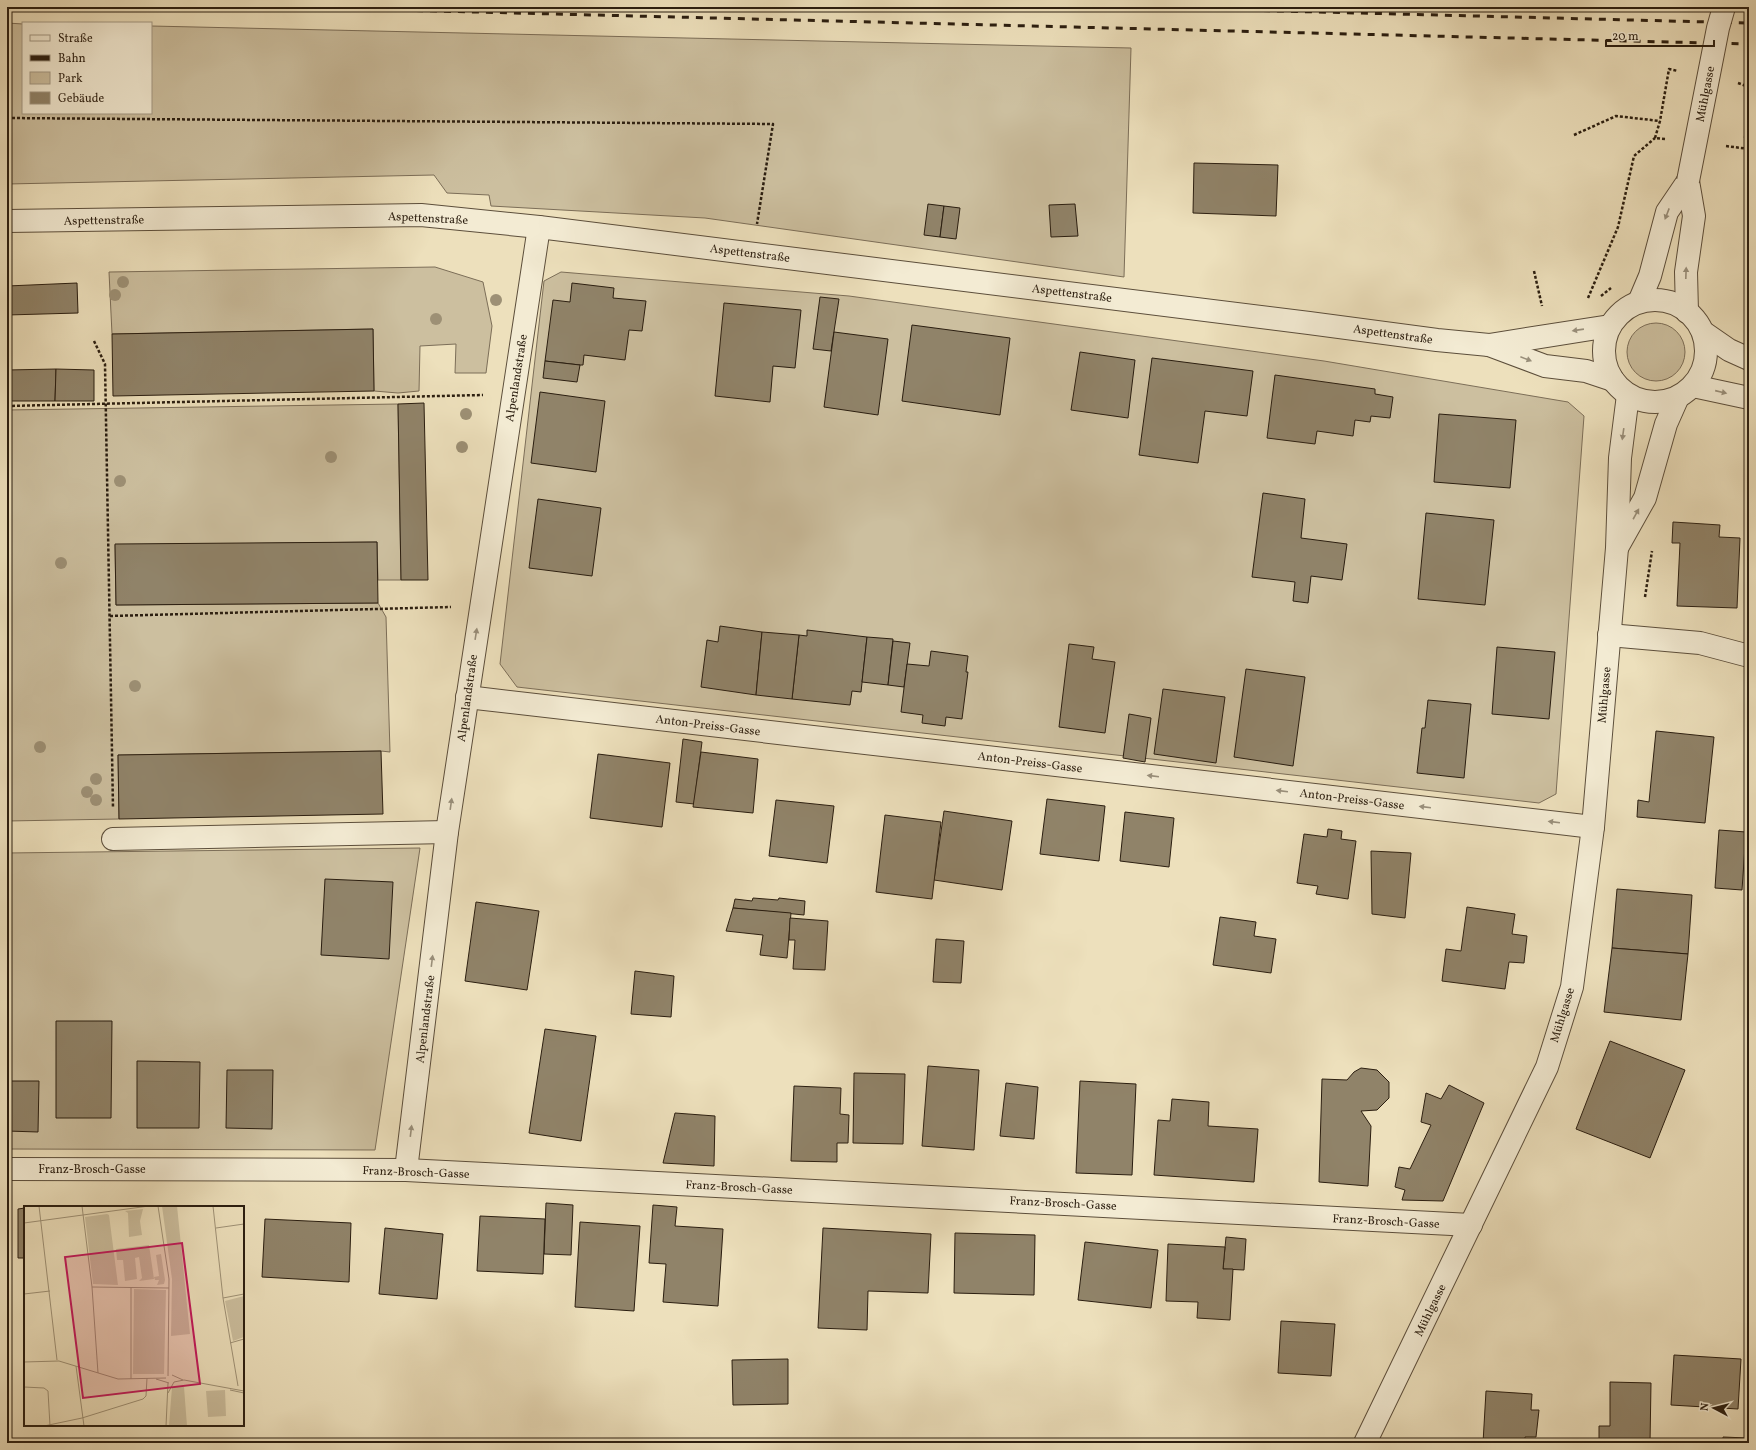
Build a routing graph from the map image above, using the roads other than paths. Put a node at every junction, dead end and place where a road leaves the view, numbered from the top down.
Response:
1 (1724, 7) edge
2 (1688, 181) junction
3 (7, 221) edge
4 (539, 228) junction
5 (1639, 302) junction
6 (1688, 312) junction
7 (1610, 326) junction
8 (1703, 332) junction
9 (1490, 345) junction
10 (1749, 359) edge
11 (1620, 388) junction
12 (1685, 392) junction
13 (1749, 398) edge
14 (1617, 548) junction
15 (1610, 635) junction
16 (1749, 656) edge
17 (467, 697) junction
18 (1593, 827) junction
19 (447, 832) junction
20 (113, 839) road end
21 (7, 1169) edge
22 (406, 1170) junction
23 (1471, 1226) junction
24 (1365, 1443) edge

1 - 2 street, Mühlgasse, bridge
2 -> 5 street, Mühlgasse
6 -> 2 street, Mühlgasse
3 - 4 street, Aspettenstraße
4 - 9 street, Aspettenstraße
17 -> 4 street, Alpenlandstraße
5 - 6 street, Mühlgasse
5 - 7 street, Mühlgasse
6 - 8 street, Mühlgasse
7 -> 9 street, Aspettenstraße
7 - 11 street, Mühlgasse
8 - 10 street
8 - 12 street, Mühlgasse
9 -> 11 street, Aspettenstraße
11 - 12 street
11 -> 14 street, Mühlgasse
12 -> 13 street
14 -> 12 street, Mühlgasse
14 - 15 street, Mühlgasse
15 - 16 street
15 - 18 street, Mühlgasse
18 -> 17 street, Anton-Preiss-Gasse
19 -> 17 street, Alpenlandstraße
18 - 23 street, Mühlgasse
19 - 20 street
22 -> 19 street, Alpenlandstraße
21 - 22 street, Franz-Brosch-Gasse
22 - 23 street, Franz-Brosch-Gasse
23 - 24 street, Mühlgasse

